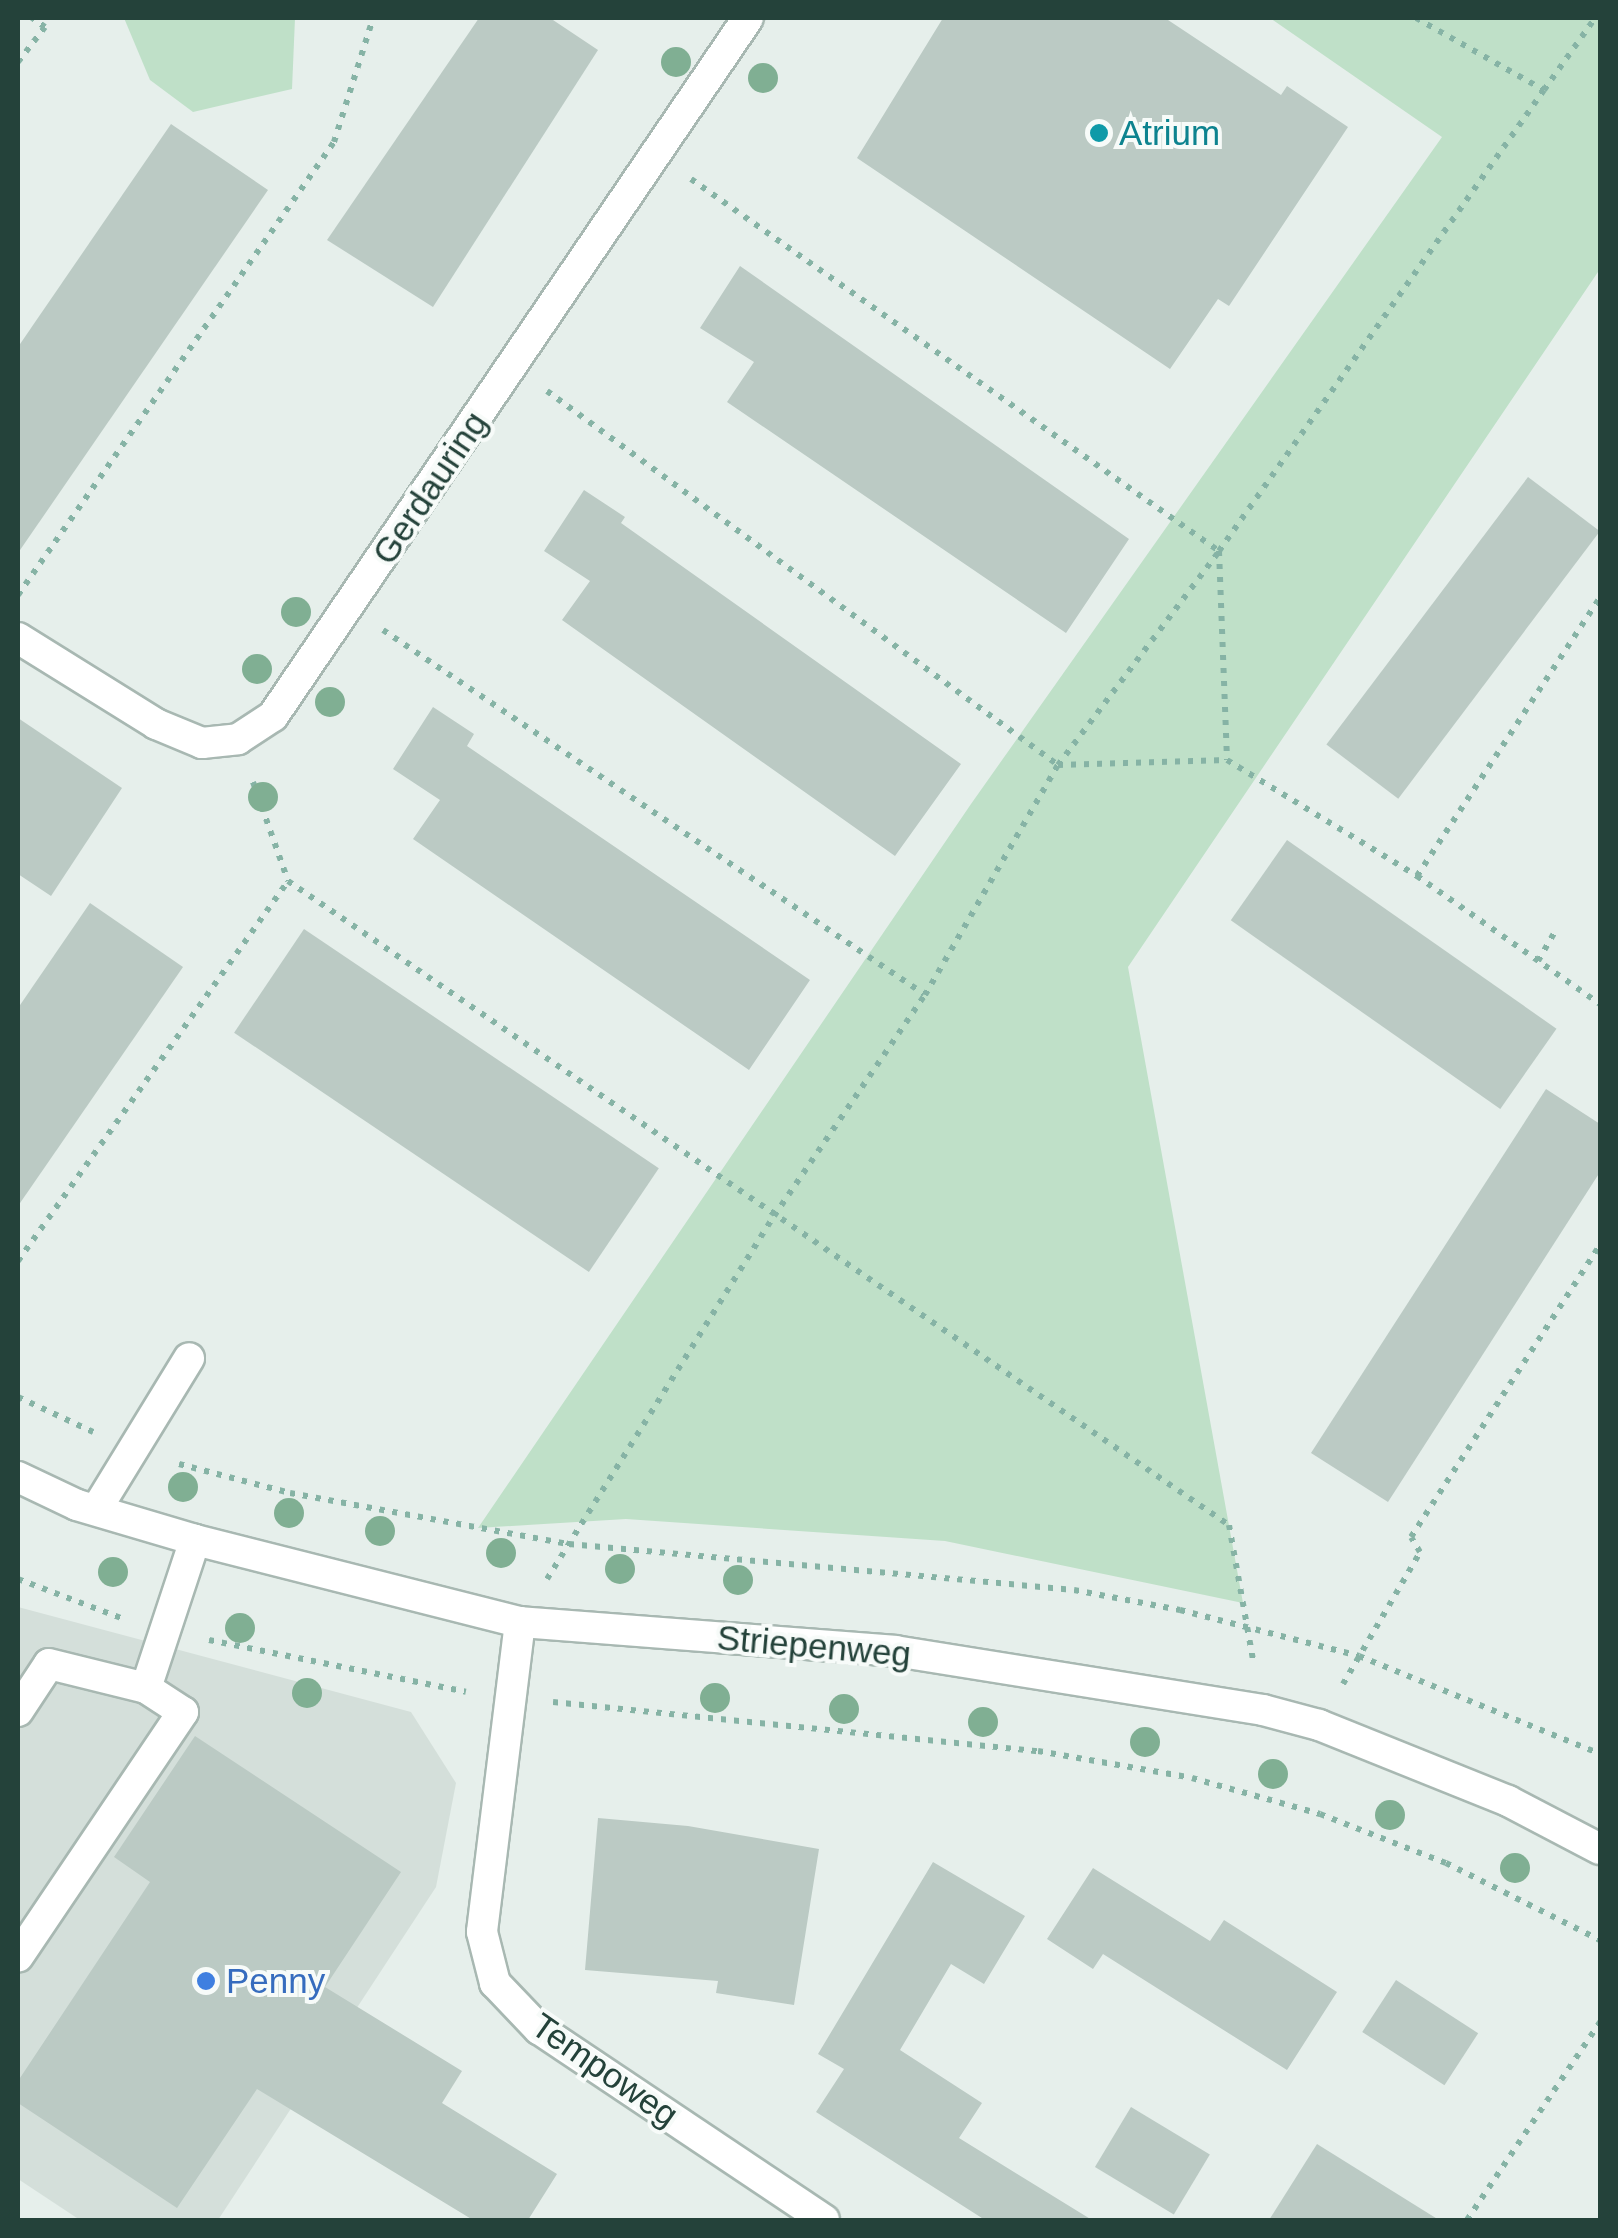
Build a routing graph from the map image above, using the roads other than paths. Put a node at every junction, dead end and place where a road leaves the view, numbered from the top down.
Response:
1 (748, 18) edge
2 (18, 638) edge
3 (189, 1358) dead end
4 (18, 1477) edge
5 (96, 1510) junction
6 (195, 1540) junction
7 (520, 1622) junction
8 (146, 1688) junction
9 (18, 1711) edge
10 (1600, 1849) edge
11 (18, 1957) edge
12 (824, 2220) edge

1 - 2 street, Gerdauring
3 - 5 street
4 - 5 street, Striepenweg
5 - 6 street, Striepenweg
6 - 7 street, Striepenweg
6 - 8 street
7 - 10 street, Striepenweg
7 - 12 street, Tempoweg
8 - 9 street
8 - 11 street

